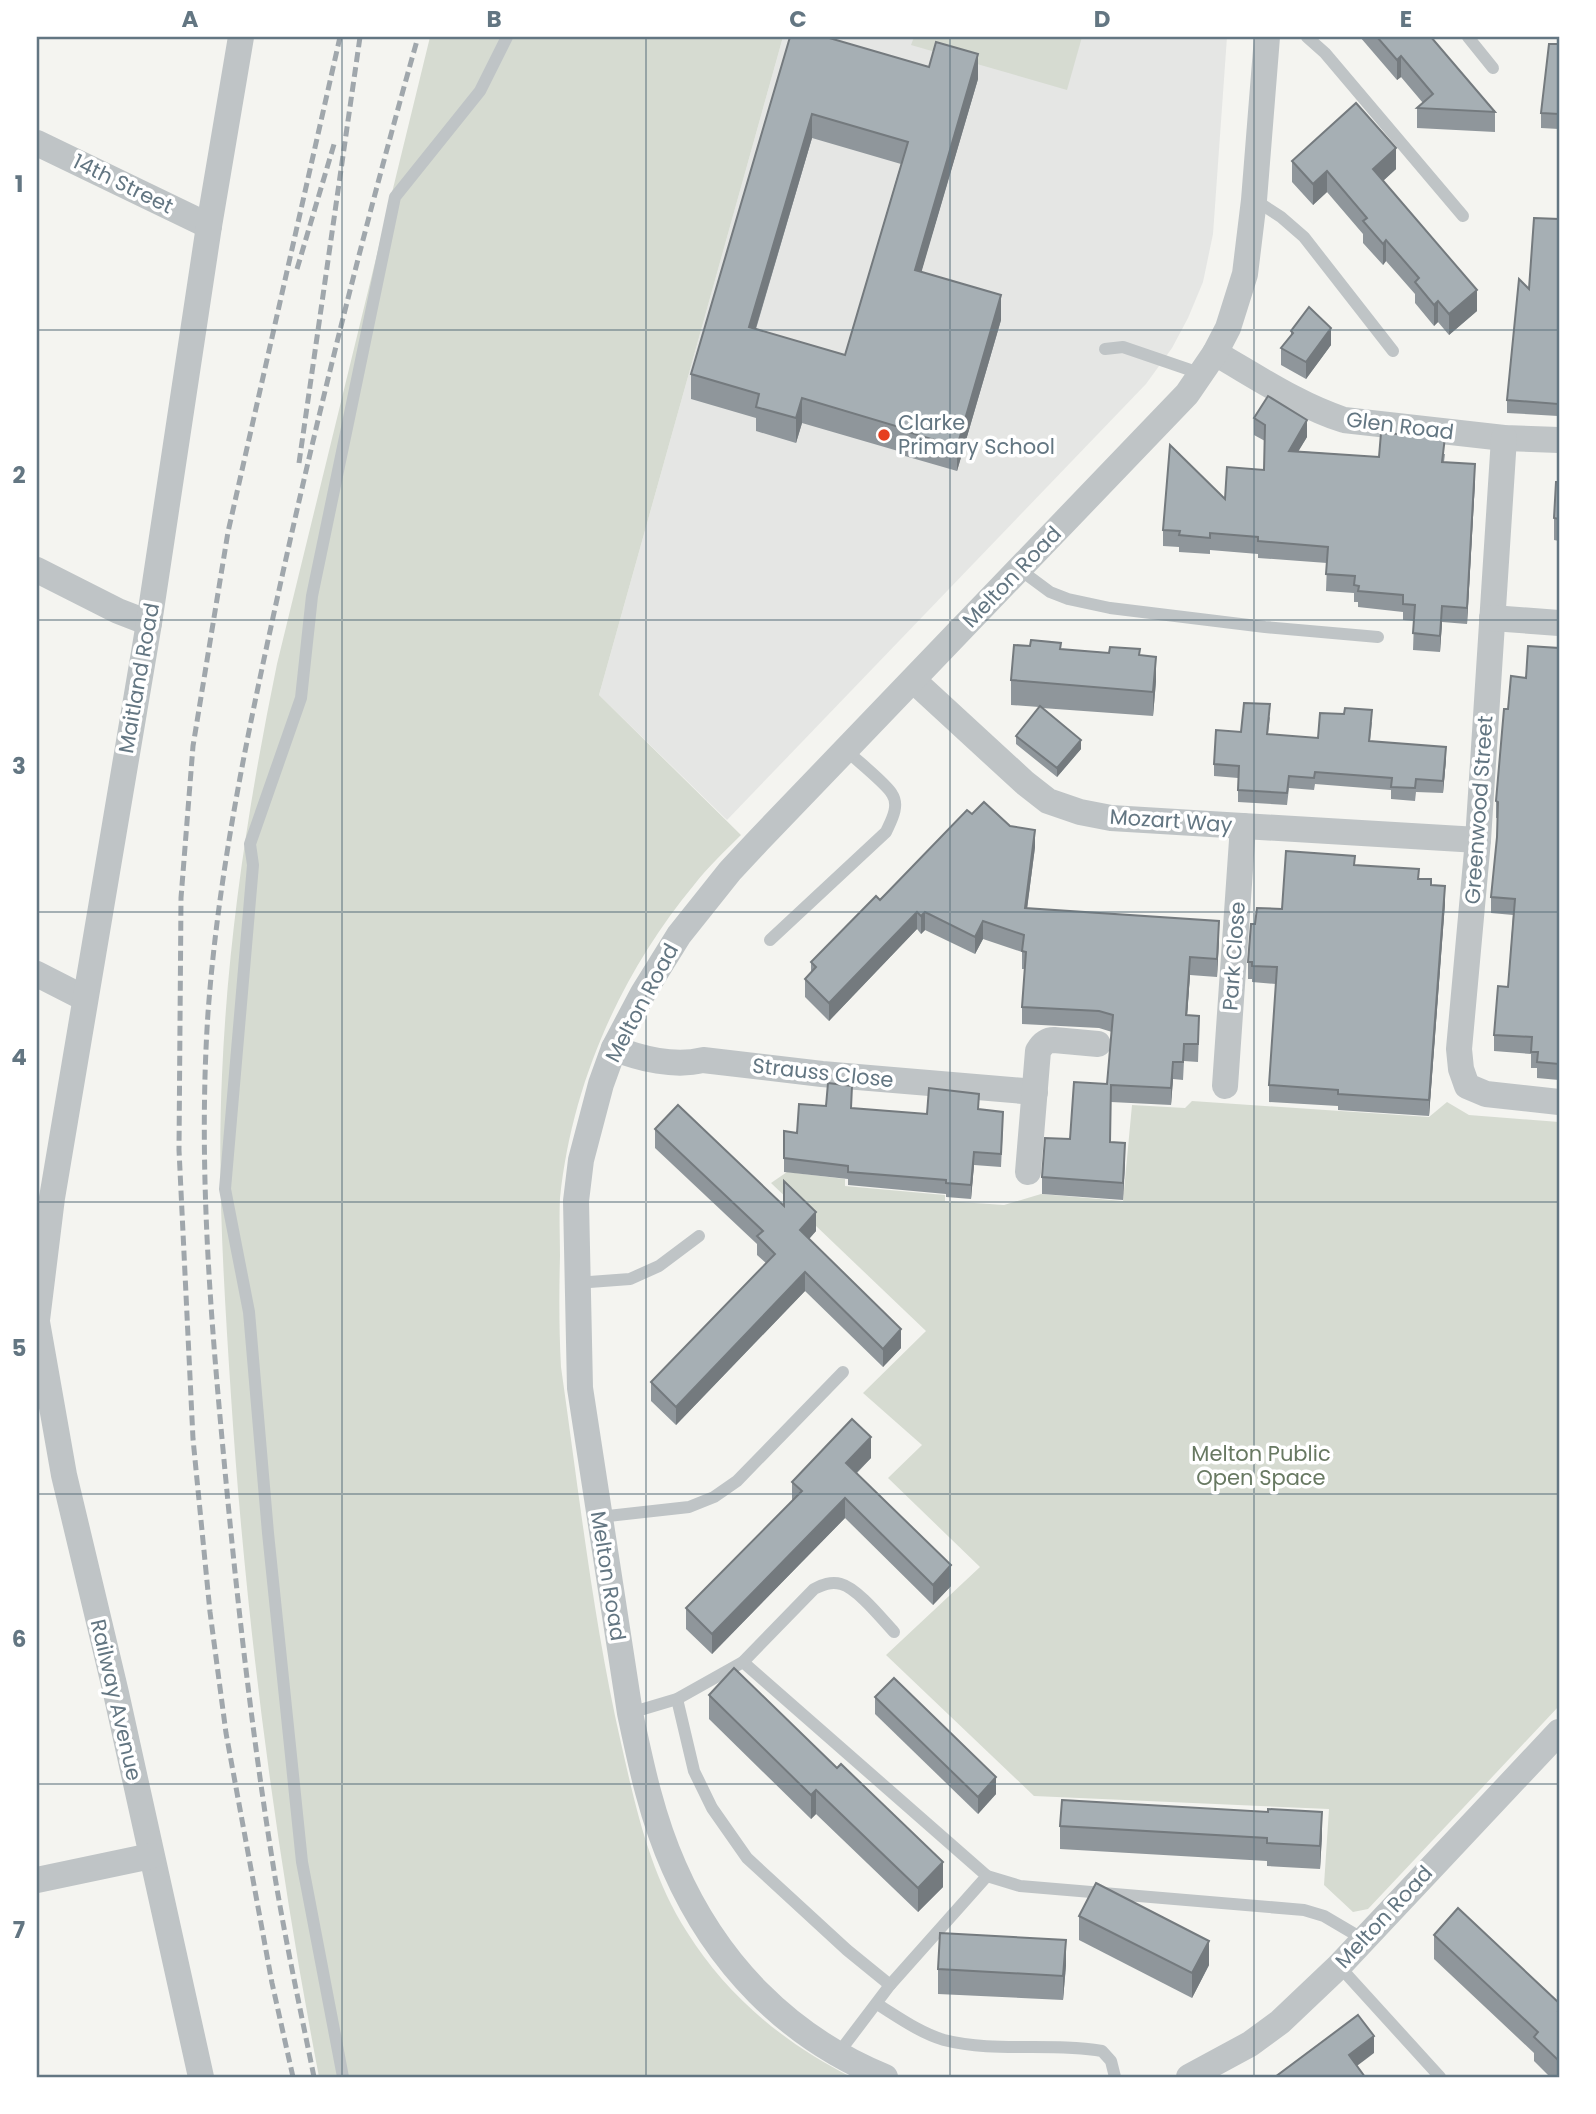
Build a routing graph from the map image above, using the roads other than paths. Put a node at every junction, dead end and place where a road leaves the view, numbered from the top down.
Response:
1 (241, 37) edge
2 (508, 37) edge
3 (1267, 37) edge
4 (1307, 37) edge
5 (1468, 37) edge
6 (1493, 68) dead end
7 (37, 143) edge
8 (1254, 200) junction
9 (1463, 216) dead end
10 (209, 226) junction
11 (1105, 349) dead end
12 (1393, 351) dead end
13 (1209, 363) junction
14 (1504, 438) junction
15 (1559, 440) edge
16 (1019, 569) junction
17 (37, 570) edge
18 (1492, 618) junction
19 (149, 623) junction
20 (1559, 623) edge
21 (1378, 637) dead end
22 (912, 680) junction
23 (845, 750) junction
24 (1243, 826) junction
25 (1478, 840) junction
26 (770, 940) dead end
27 (37, 974) edge
28 (84, 998) junction
29 (1098, 1044) dead end
30 (614, 1048) junction
31 (1225, 1086) dead end
32 (1035, 1092) junction
33 (1559, 1102) edge
34 (1028, 1172) dead end
35 (699, 1236) dead end
36 (576, 1283) junction
37 (37, 1321) edge
38 (843, 1372) dead end
39 (598, 1517) junction
40 (894, 1632) dead end
41 (743, 1662) junction
42 (677, 1699) junction
43 (630, 1713) junction
44 (1559, 1732) edge
45 (151, 1856) junction
46 (987, 1876) junction
47 (37, 1880) edge
48 (1363, 1939) junction
49 (1339, 1966) junction
50 (890, 1985) junction
51 (877, 2004) junction
52 (837, 2054) junction
53 (201, 2077) edge
54 (343, 2077) edge
55 (885, 2077) edge
56 (1115, 2077) edge
57 (1189, 2077) edge
58 (1440, 2077) edge

1 - 10 street, Maitland Road
2 - 54 lane
3 - 8 street, Melton Road
4 - 9 lane
5 - 6 lane
7 - 10 street, 14th Street
8 - 12 lane
8 - 13 street, Melton Road
10 - 19 street, Maitland Road
11 - 13 lane
13 - 14 street, Glen Road
13 - 16 street, Melton Road
14 - 15 street, Glen Road
14 - 18 street, Greenwood Street
16 - 21 lane
16 - 22 street, Melton Road
17 - 19 street
18 - 20 street
18 - 25 street, Greenwood Street
19 - 28 street, Maitland Road
22 - 23 street, Melton Road
22 - 24 street, Mozart Way
23 - 26 lane
23 - 30 street, Melton Road
24 - 25 street, Mozart Way
24 - 31 street, Park Close
25 - 33 street, Greenwood Street
27 - 28 street
28 - 37 street, Maitland Road
29 - 32 street
30 - 32 street, Strauss Close
30 - 36 street, Melton Road
32 - 34 street
35 - 36 lane
36 - 39 street, Melton Road
37 - 45 street, Railway Avenue
38 - 39 lane
39 - 43 street, Melton Road
40 - 41 lane
41 - 42 lane
41 - 46 lane
42 - 43 lane
42 - 50 lane
43 - 52 street, Melton Road
44 - 48 street, Melton Road
45 - 47 street
45 - 53 street, Railway Avenue
46 - 48 lane
46 - 50 lane
48 - 49 street, Melton Road
49 - 57 street, Melton Road
49 - 58 lane
50 - 51 lane
51 - 52 lane
51 - 56 lane
52 - 55 street, Melton Road

